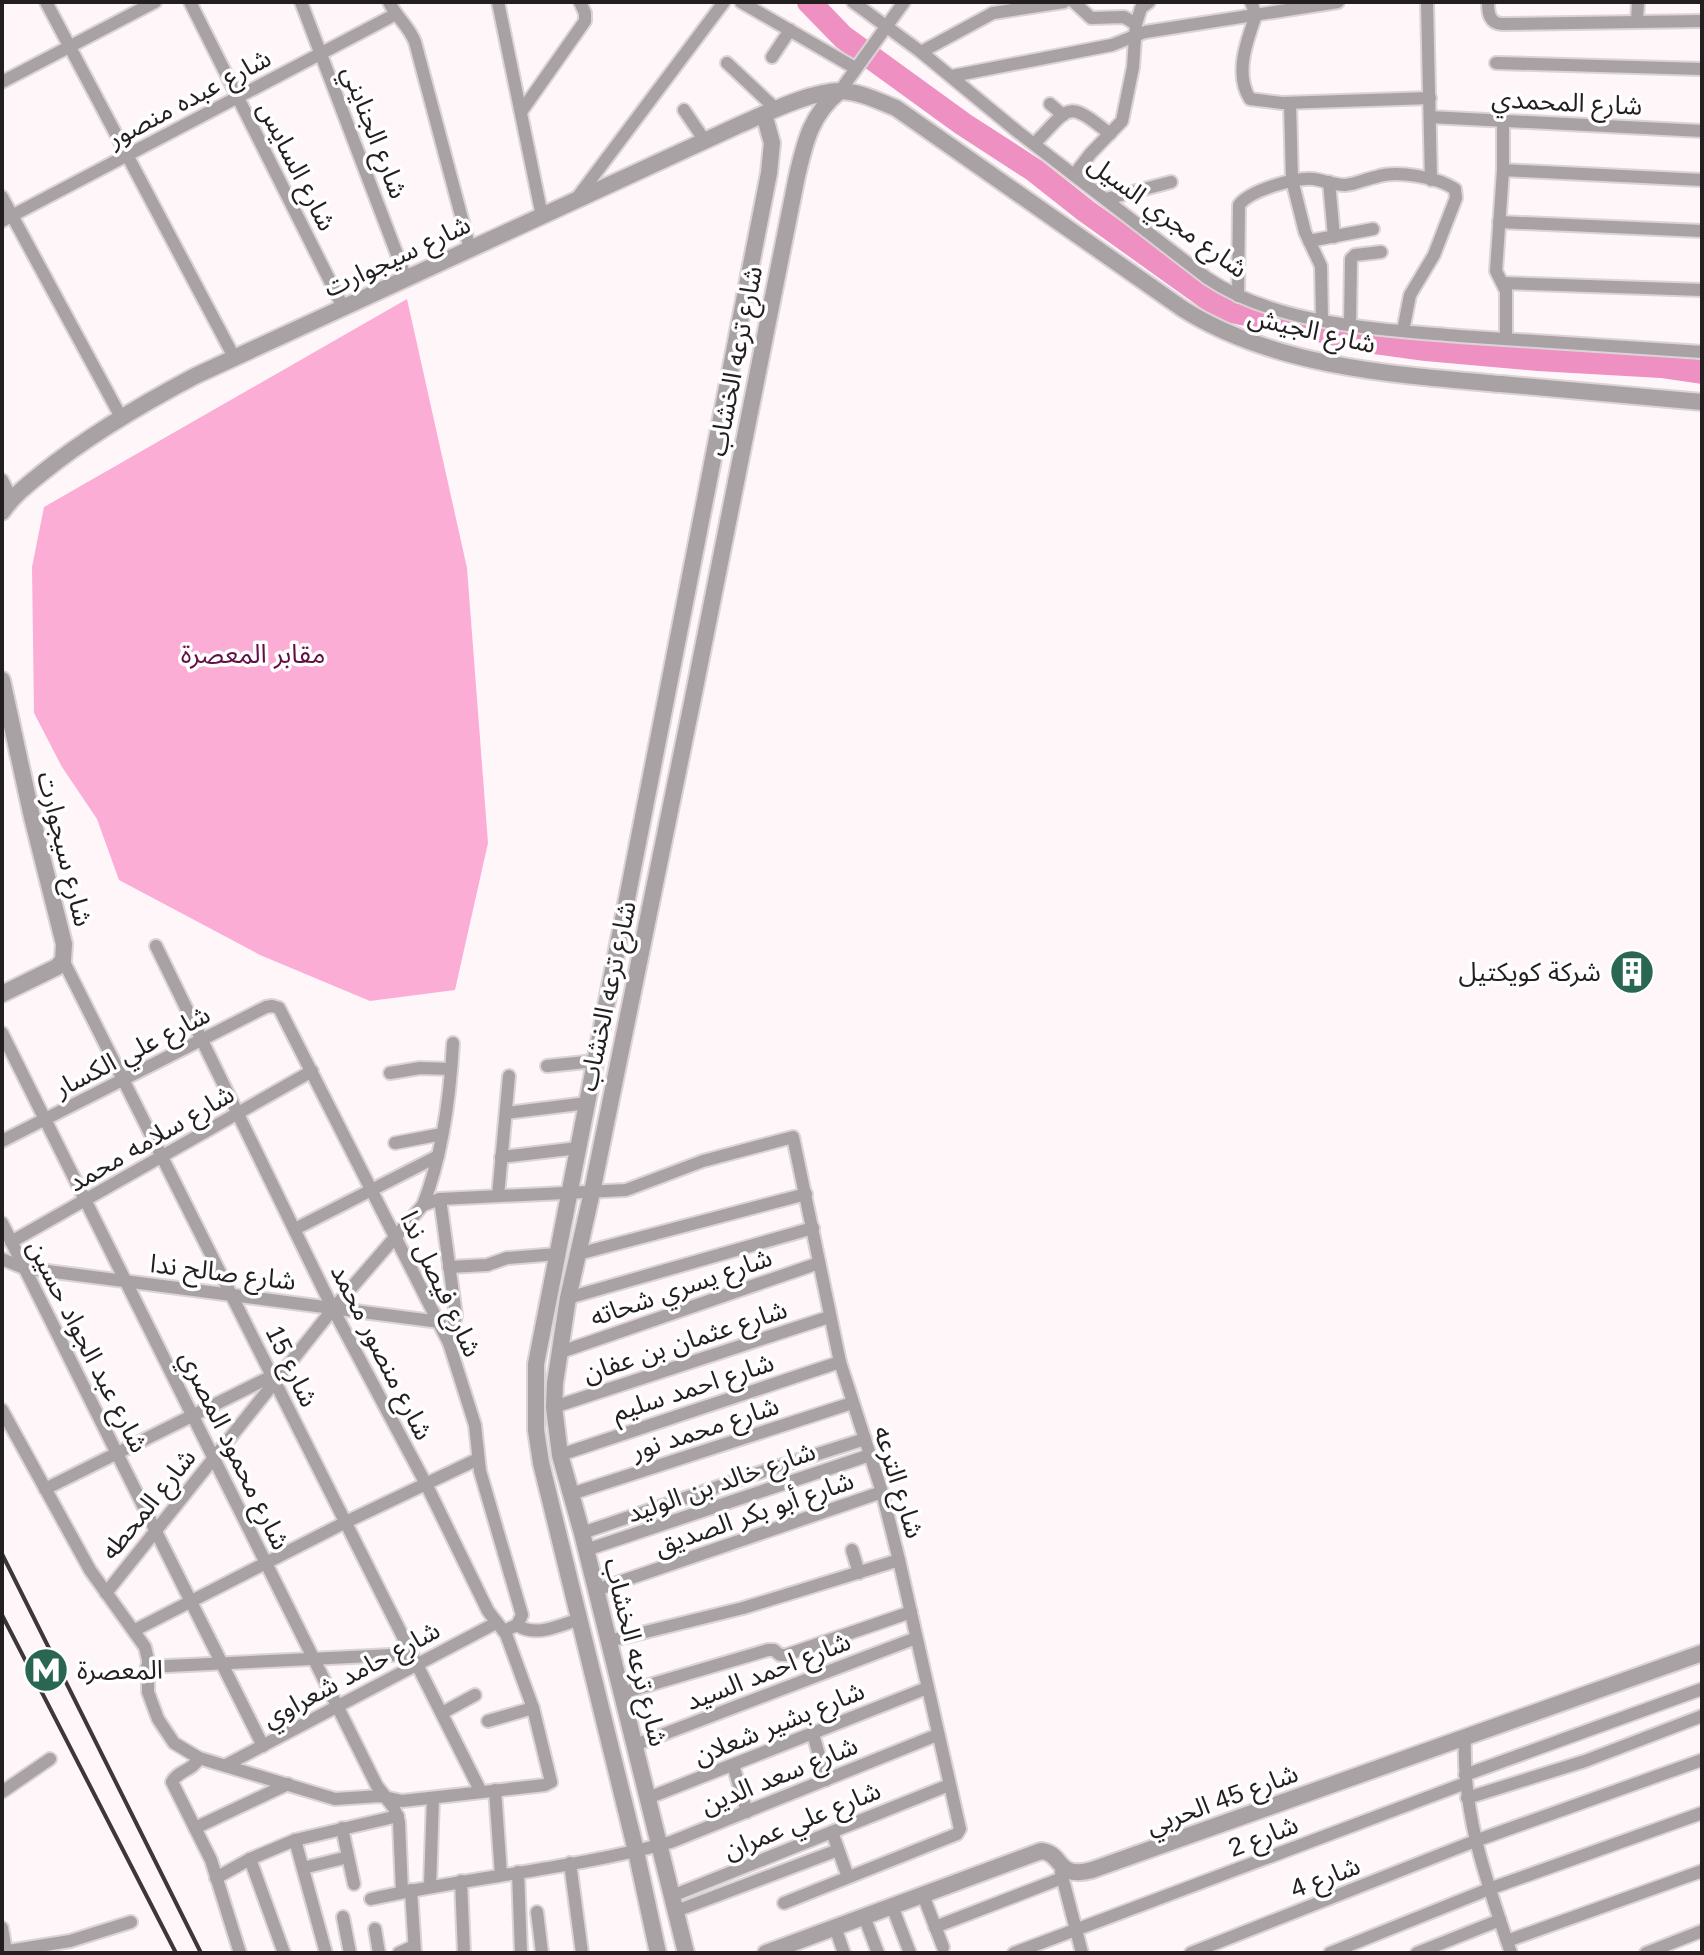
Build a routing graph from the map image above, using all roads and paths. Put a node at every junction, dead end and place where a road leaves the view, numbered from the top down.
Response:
1 (46, 2) edge
2 (155, 2) edge
3 (190, 2) edge
4 (301, 2) edge
5 (498, 2) edge
6 (580, 2) edge
7 (724, 2) edge
8 (741, 2) edge
9 (904, 2) edge
10 (1064, 2) edge
11 (1074, 2) edge
12 (1149, 2) edge
13 (1338, 2) edge
14 (1427, 2) edge
15 (1488, 2) edge
16 (1638, 2) edge
17 (856, 3) edge
18 (1025, 6) edge
19 (1005, 7) edge
20 (392, 8) edge
21 (1254, 8) edge
22 (1637, 21) junction
23 (1702, 21) edge
24 (790, 30) junction
25 (882, 30) junction
26 (1135, 30) junction
27 (69, 47) junction
28 (921, 52) junction
29 (321, 53) junction
30 (772, 57) dead end
31 (727, 63) dead end
32 (1496, 63) dead end
33 (858, 65) junction
34 (1702, 69) edge
35 (952, 76) junction
36 (2, 82) edge
37 (840, 91) junction
38 (238, 97) junction
39 (1430, 98) junction
40 (1290, 103) junction
41 (1050, 104) dead end
42 (684, 110) dead end
43 (521, 112) junction
44 (770, 112) junction
45 (1063, 115) junction
46 (1430, 117) junction
47 (1503, 121) junction
48 (1702, 131) edge
49 (1110, 134) junction
50 (705, 141) junction
51 (1034, 144) junction
52 (127, 155) junction
53 (1503, 170) junction
54 (769, 173) junction
55 (1074, 175) junction
56 (797, 176) junction
57 (1292, 180) junction
58 (1431, 180) junction
59 (1702, 180) edge
60 (1171, 182) dead end
61 (1329, 182) junction
62 (2, 197) edge
63 (1106, 199) junction
64 (575, 201) junction
65 (542, 216) junction
66 (7, 218) edge
67 (1499, 222) junction
68 (1373, 229) dead end
69 (1702, 231) edge
70 (1334, 237) junction
71 (1309, 241) junction
72 (470, 249) junction
73 (1381, 252) dead end
74 (406, 278) junction
75 (1503, 283) junction
76 (1702, 290) edge
77 (1238, 296) junction
78 (343, 307) junction
79 (1322, 320) junction
80 (1350, 324) junction
81 (1403, 331) junction
82 (1506, 339) junction
83 (1702, 352) edge
84 (234, 357) junction
85 (1702, 402) edge
86 (121, 417) junction
87 (2, 480) edge
88 (7, 505) edge
89 (2, 680) edge
90 (630, 873) junction
91 (656, 878) junction
92 (156, 946) dead end
93 (63, 960) junction
94 (2, 994) edge
95 (281, 1011) joint
96 (2, 1033) edge
97 (203, 1040) junction
98 (453, 1043) dead end
99 (595, 1061) junction
100 (547, 1066) dead end
101 (451, 1069) junction
102 (312, 1071) junction
103 (390, 1073) dead end
104 (509, 1076) dead end
105 (123, 1080) junction
106 (587, 1103) junction
107 (239, 1113) junction
108 (506, 1113) junction
109 (45, 1119) junction
110 (442, 1134) junction
111 (2, 1141) edge
112 (796, 1142) joint
113 (395, 1143) dead end
114 (578, 1148) junction
115 (438, 1156) junction
116 (162, 1157) junction
117 (501, 1157) junction
118 (372, 1190) junction
119 (592, 1192) junction
120 (569, 1193) junction
121 (806, 1194) junction
122 (498, 1196) junction
123 (440, 1199) junction
124 (85, 1200) junction
125 (423, 1205) junction
126 (2, 1223) edge
127 (813, 1228) junction
128 (295, 1229) junction
129 (395, 1235) junction
130 (11, 1242) junction
131 (557, 1254) junction
132 (578, 1254) junction
133 (2, 1259) edge
134 (819, 1263) junction
135 (2, 1267) edge
136 (449, 1267) junction
137 (24, 1268) junction
138 (126, 1282) junction
139 (234, 1296) junction
140 (568, 1298) junction
141 (333, 1309) junction
142 (829, 1317) junction
143 (440, 1322) junction
144 (449, 1343) junction
145 (558, 1353) junction
146 (840, 1362) junction
147 (273, 1379) junction
148 (852, 1403) junction
149 (554, 1407) junction
150 (2, 1410) edge
151 (193, 1416) junction
152 (865, 1439) junction
153 (117, 1453) junction
154 (560, 1455) junction
155 (870, 1455) junction
156 (213, 1459) junction
157 (478, 1459) junction
158 (426, 1484) junction
159 (45, 1489) junction
160 (882, 1492) junction
161 (571, 1494) junction
162 (346, 1522) junction
163 (155, 1530) junction
164 (582, 1533) junction
165 (586, 1550) junction
166 (852, 1550) dead end
167 (899, 1560) junction
168 (266, 1563) junction
169 (859, 1573) junction
170 (596, 1590) junction
171 (106, 1593) junction
172 (191, 1601) junction
173 (911, 1612) junction
174 (580, 1619) junction
175 (517, 1625) junction
176 (500, 1627) junction
177 (135, 1630) junction
178 (916, 1638) junction
179 (609, 1641) junction
180 (1702, 1653) edge
181 (314, 1659) junction
182 (414, 1659) junction
183 (222, 1664) junction
184 (147, 1667) junction
185 (927, 1688) junction
186 (1698, 1691) edge
187 (622, 1693) junction
188 (475, 1695) dead end
189 (338, 1706) junction
190 (533, 1708) junction
191 (442, 1713) junction
192 (1702, 1716) edge
193 (488, 1721) dead end
194 (813, 1734) junction
195 (937, 1735) junction
196 (1465, 1738) junction
197 (635, 1745) junction
198 (263, 1746) junction
199 (199, 1758) junction
200 (50, 1759) dead end
201 (1702, 1760) edge
202 (226, 1765) junction
203 (733, 1765) junction
204 (1465, 1779) junction
205 (826, 1780) junction
206 (288, 1784) junction
207 (949, 1785) junction
208 (495, 1790) junction
209 (2, 1792) edge
210 (481, 1792) junction
211 (384, 1797) junction
212 (433, 1798) junction
213 (648, 1798) junction
214 (1467, 1798) junction
215 (747, 1812) junction
216 (1702, 1813) edge
217 (398, 1816) junction
218 (195, 1828) junction
219 (342, 1828) junction
220 (832, 1832) junction
221 (295, 1840) junction
222 (1475, 1841) junction
223 (659, 1845) junction
224 (838, 1850) junction
225 (636, 1851) junction
226 (348, 1857) junction
227 (250, 1859) junction
228 (570, 1863) junction
229 (303, 1868) junction
230 (1061, 1871) junction
231 (1702, 1871) edge
232 (518, 1872) junction
233 (501, 1875) junction
234 (848, 1877) junction
235 (216, 1878) junction
236 (461, 1881) junction
237 (354, 1884) dead end
238 (430, 1886) junction
239 (1489, 1889) junction
240 (406, 1891) junction
241 (923, 1895) junction
242 (371, 1899) dead end
243 (784, 1903) dead end
244 (674, 1904) junction
245 (892, 1906) junction
246 (537, 1912) dead end
247 (864, 1916) junction
248 (343, 1917) dead end
249 (1500, 1920) junction
250 (131, 1922) dead end
251 (835, 1927) junction
252 (935, 1927) junction
253 (2, 1928) edge
254 (375, 1929) dead end
255 (1076, 1930) junction
256 (1702, 1931) edge
257 (800, 1947) edge
258 (943, 1947) dead end
259 (1509, 1947) edge
260 (415, 1950) edge
261 (4, 1952) edge
262 (240, 1953) edge
263 (284, 1953) edge
264 (326, 1953) edge
265 (350, 1953) edge
266 (379, 1953) edge
267 (399, 1953) edge
268 (464, 1953) edge
269 (521, 1953) edge
270 (542, 1953) edge
271 (582, 1953) edge
272 (658, 1953) edge
273 (686, 1953) edge
274 (766, 1953) edge
275 (844, 1953) edge
276 (878, 1953) edge
277 (910, 1953) edge
278 (1014, 1953) edge
279 (1082, 1953) edge
280 (1191, 1953) edge
281 (1330, 1953) edge
282 (1417, 1953) edge
283 (1646, 1953) edge

1 - 27 street
2 - 27 street
3 - 38 street, شارع السايس
4 - 29 street, شارع الجنايني
5 - 43 street
6 - 43 street
7 - 64 street
8 - 24 street
9 - 25 street
10 - 18 street
11 - 26 street
12 - 26 street
13 - 21 street
14 - 39 street
15 - 22 street
16 - 22 street
17 - 25 street, شارع مجري السيل
18 - 19 street
19 - 28 street
20 - 29 street, شارع عبده منصور
20 - 72 street
21 - 26 street
21 - 40 street
22 - 23 street
24 - 30 street
24 - 33 street
25 - 28 street, شارع مجري السيل
25 - 33 street, شارع ترعه الخشاب
26 - 35 street
26 - 49 street
27 - 36 street
27 - 52 street
28 - 35 street, شارع مجري السيل
29 - 38 street, شارع عبده منصور
29 - 74 street, شارع الجنايني
31 - 44 street
32 - 34 street
33 - 37 street, شارع ترعه الخشاب
35 - 51 street, شارع مجري السيل
37 - 44 street, شارع سيجوارت
37 - 56 street, شارع ترعه الخشاب
37 - 85 street, شارع الجيش
38 - 52 street, شارع عبده منصور
38 - 78 street, شارع السايس
39 - 40 street
39 - 46 street
40 - 57 street
41 - 45 street
42 - 50 street
43 - 65 street
44 - 50 street, شارع سيجوارت
44 - 54 street, شارع ترعه الخشاب
45 - 49 street
45 - 51 street
46 - 47 street, شارع المحمدي
46 - 58 street
47 - 48 street, شارع المحمدي
47 - 53 street
49 - 55 street
50 - 64 street, شارع سيجوارت
51 - 55 street, شارع مجري السيل
52 - 66 street, شارع عبده منصور
52 - 84 street
53 - 59 street
53 - 67 street
54 - 56 street
54 - 90 street, شارع ترعه الخشاب
55 - 63 street, شارع مجري السيل
56 - 91 street, شارع ترعه الخشاب
57 - 61 street
57 - 71 street
57 - 77 street
58 - 61 street
58 - 81 street
60 - 63 street
61 - 70 street
62 - 66 street
63 - 77 street, شارع مجري السيل
64 - 65 street, شارع سيجوارت
65 - 72 street, شارع سيجوارت
66 - 86 street
67 - 69 street
67 - 75 street
68 - 70 street
70 - 71 street
71 - 79 street
72 - 74 street, شارع سيجوارت
73 - 80 street
74 - 78 street, شارع سيجوارت
75 - 76 street
75 - 82 street
77 - 79 street, شارع مجري السيل
78 - 84 street, شارع سيجوارت
79 - 80 street, شارع مجري السيل
80 - 81 street, شارع مجري السيل
81 - 82 street, شارع مجري السيل
82 - 83 street, شارع مجري السيل
84 - 86 street, شارع سيجوارت
86 - 88 street, شارع سيجوارت
87 - 88 street
89 - 93 street, شارع سيجوارت
90 - 91 street
90 - 99 street, شارع ترعه الخشاب
91 - 119 street, شارع ترعه الخشاب
92 - 97 street, شارع منصور محمد
93 - 94 street, شارع سيجوارت
93 - 105 street, شارع 15
95 - 97 street, شارع علي الكسار
95 - 102 street, شارع فيصل ندا
96 - 109 street, شارع محمود المصري
97 - 105 street, شارع علي الكسار
97 - 107 street, شارع منصور محمد
98 - 101 street
99 - 100 street
99 - 106 street, شارع ترعه الخشاب
101 - 103 street
101 - 110 street
102 - 107 street, شارع سلامه محمد
102 - 118 street, شارع فيصل ندا
104 - 108 street
105 - 109 street, شارع علي الكسار
105 - 116 street, شارع 15
106 - 108 street
106 - 114 street, شارع ترعه الخشاب
107 - 116 street, شارع سلامه محمد
107 - 128 street, شارع منصور محمد
108 - 117 street
109 - 111 street, شارع علي الكسار
109 - 124 street, شارع محمود المصري
110 - 113 street
110 - 115 street
112 - 119 street, شارع المحطه
112 - 121 street, شارع الترعه
114 - 117 street
114 - 120 street, شارع ترعه الخشاب
115 - 118 street
115 - 125 street
116 - 124 street, شارع سلامه محمد
116 - 139 street, شارع 15
117 - 122 street
118 - 128 street
118 - 129 street, شارع فيصل ندا
119 - 120 street, شارع المحطه
119 - 132 street, شارع ترعه الخشاب
120 - 122 street, شارع المحطه
120 - 131 street, شارع ترعه الخشاب
121 - 127 street, شارع الترعه
121 - 132 street
122 - 123 street, شارع المحطه
123 - 125 street, شارع المحطه
123 - 136 street
124 - 130 street, شارع سلامه محمد
124 - 138 street, شارع محمود المصري
125 - 129 street, شارع المحطه
126 - 130 street, شارع عبد الجواد حسين
127 - 134 street, شارع الترعه
127 - 140 street
128 - 141 street, شارع منصور محمد
129 - 141 street, شارع المحطه
129 - 143 street, شارع فيصل ندا
130 - 137 street, شارع عبد الجواد حسين
131 - 136 street
131 - 174 street, شارع ترعه الخشاب
132 - 140 street, شارع ترعه الخشاب
133 - 137 street, شارع صالح ندا
134 - 142 street, شارع الترعه
134 - 145 street, شارع يسري شحاته
135 - 137 street
136 - 144 street
137 - 138 street, شارع صالح ندا
137 - 153 street, شارع عبد الجواد حسين
138 - 139 street, شارع صالح ندا
138 - 151 street, شارع محمود المصري
139 - 141 street, شارع صالح ندا
139 - 147 street, شارع 15
140 - 145 street, شارع ترعه الخشاب
141 - 143 street, شارع صالح ندا
141 - 147 street, شارع المحطه
141 - 158 street, شارع منصور محمد
142 - 146 street, شارع الترعه
142 - 149 street, شارع عثمان بن عفان
143 - 144 street, شارع فيصل ندا
144 - 157 street, شارع فيصل ندا
145 - 149 street, شارع ترعه الخشاب
146 - 148 street, شارع الترعه
146 - 154 street, شارع احمد سليم
147 - 151 street
147 - 156 street, شارع المحطه
147 - 162 street, شارع 15
148 - 152 street, شارع الترعه
148 - 161 street, شارع محمد نور
149 - 154 street, شارع ترعه الخشاب
150 - 159 street
151 - 153 street
151 - 156 street, شارع محمود المصري
152 - 155 street, شارع الترعه
152 - 164 street
153 - 159 street
153 - 163 street, شارع عبد الجواد حسين
154 - 161 street, شارع ترعه الخشاب
155 - 160 street, شارع الترعه
155 - 165 street, شارع خالد بن الوليد
156 - 163 street, شارع المحطه
156 - 168 street, شارع محمود المصري
157 - 158 street
157 - 175 street, شارع فيصل ندا
158 - 162 street
158 - 176 street, شارع منصور محمد
159 - 171 street
160 - 167 street, شارع الترعه
160 - 170 street, شارع أبو بكر الصديق
161 - 164 street, شارع ترعه الخشاب
162 - 168 street
162 - 182 street, شارع 15
163 - 171 street, شارع المحطه
163 - 172 street, شارع عبد الجواد حسين
164 - 165 street, شارع ترعه الخشاب
165 - 170 street, شارع ترعه الخشاب
166 - 169 street
167 - 169 street
167 - 173 street, شارع الترعه
168 - 172 street
168 - 181 street, شارع محمود المصري
169 - 179 street
170 - 179 street, شارع ترعه الخشاب
171 - 177 street
172 - 177 street
172 - 183 street, شارع عبد الجواد حسين
173 - 178 street, شارع الترعه
173 - 187 street
174 - 175 street
174 - 225 street, شارع ترعه الخشاب
175 - 176 street
176 - 182 street, شارع حامد شعراوي
176 - 190 street, شارع منصور محمد
177 - 184 street
178 - 185 street, شارع الترعه
178 - 197 street, شارع احمد السيد
179 - 187 street, شارع ترعه الخشاب
180 - 196 street, شارع 45 الحربي
181 - 182 street
181 - 183 street
181 - 189 street, شارع محمود المصري
182 - 189 street, شارع حامد شعراوي
182 - 191 street, شارع 15
183 - 184 street
183 - 198 street, شارع عبد الجواد حسين
184 - 199 street
185 - 194 street, شارع بشير شعلان
185 - 195 street, شارع الترعه
186 - 192 street
186 - 204 street, شارع 2
187 - 197 street, شارع ترعه الخشاب
188 - 191 street
189 - 198 street, شارع حامد شعراوي
189 - 211 street, شارع محمود المصري
190 - 193 street
190 - 208 street, شارع منصور محمد
191 - 210 street, شارع 15
192 - 214 street
194 - 203 street, شارع بشير شعلان
194 - 205 street
195 - 205 street, شارع سعد الدين
195 - 207 street, شارع الترعه
196 - 204 street
196 - 230 street, شارع 45 الحربي
197 - 213 street, شارع ترعه الخشاب
198 - 202 street, شارع حامد شعراوي
199 - 202 street
199 - 218 street
200 - 209 street
201 - 222 street, شارع 4
202 - 206 street
203 - 213 street, شارع بشير شعلان
203 - 215 street
204 - 214 street
204 - 255 street, شارع 2
205 - 215 street, شارع سعد الدين
206 - 211 street
206 - 218 street
207 - 220 street, شارع علي عمران
207 - 234 street, شارع الترعه
208 - 210 street
208 - 233 street
210 - 212 street
211 - 212 street
211 - 217 street, شارع محمود المصري
212 - 238 street
213 - 223 street, شارع ترعه الخشاب
214 - 222 street
215 - 223 street, شارع سعد الدين
216 - 239 street
217 - 219 street
217 - 240 street
218 - 235 street
219 - 221 street
219 - 226 street
220 - 224 street
220 - 244 street, شارع علي عمران
221 - 227 street
221 - 229 street
222 - 239 street
222 - 280 street, شارع 4
223 - 225 street, شارع سعد الدين
223 - 244 street, شارع ترعه الخشاب
224 - 234 street
224 - 244 street
225 - 228 street, شارع سعد الدين
225 - 272 street, شارع ترعه الخشاب
226 - 229 street
226 - 237 street
227 - 235 street
227 - 263 street
228 - 232 street, شارع سعد الدين
228 - 271 street
229 - 264 street
230 - 241 street, شارع 45 الحربي
230 - 252 street
230 - 255 street
231 - 259 street
232 - 233 street, شارع سعد الدين
232 - 269 street
233 - 236 street, شارع سعد الدين
234 - 243 street
235 - 262 street
236 - 238 street, شارع سعد الدين
236 - 268 street
238 - 240 street, شارع سعد الدين
239 - 249 street
239 - 281 street
240 - 242 street, شارع سعد الدين
240 - 260 street
241 - 245 street, شارع 45 الحربي
241 - 252 street
244 - 273 street, شارع ترعه الخشاب
245 - 247 street, شارع 45 الحربي
245 - 277 street
246 - 270 street
247 - 251 street, شارع 45 الحربي
247 - 276 street
248 - 265 street
249 - 259 street
249 - 282 street
250 - 261 street
251 - 257 street, شارع 45 الحربي
251 - 275 street
252 - 258 street
253 - 261 street
254 - 266 street
255 - 278 street, شارع 2
255 - 279 street
256 - 283 street
257 - 274 street, شارع 45 الحربي
260 - 267 street

